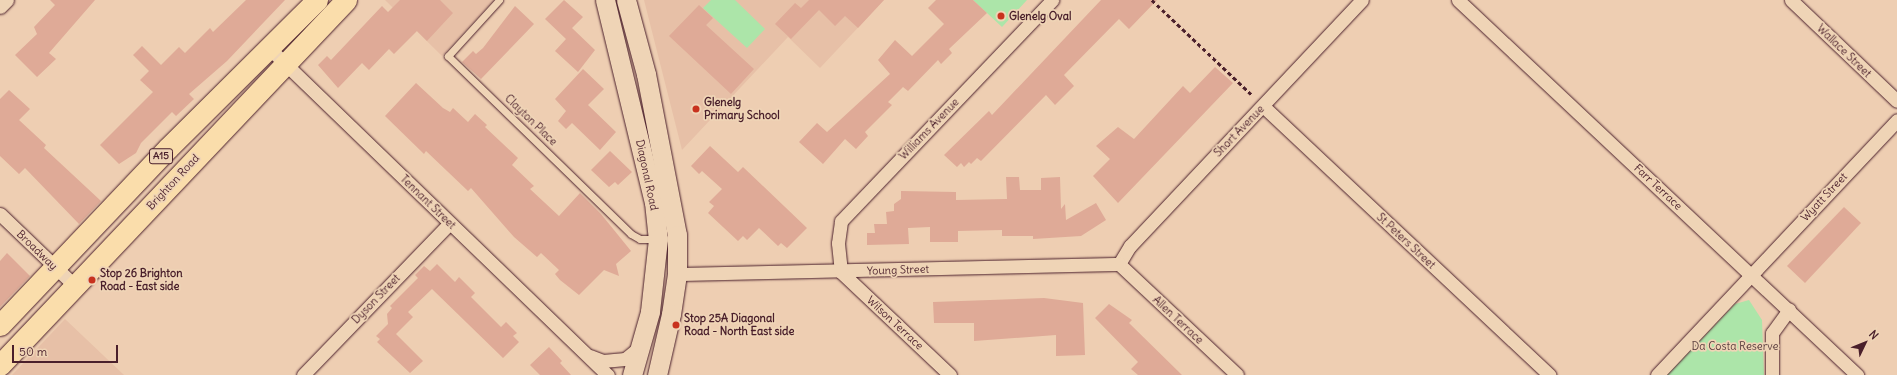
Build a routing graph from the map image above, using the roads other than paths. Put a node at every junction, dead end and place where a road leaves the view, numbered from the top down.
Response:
1 (7, 0) edge
2 (317, 0) edge
3 (346, 0) edge
4 (499, 0) edge
5 (605, 0) edge
6 (626, 0) edge
7 (1052, 0) edge
8 (1362, 0) edge
9 (1458, 0) edge
10 (1791, 0) edge
11 (0, 7) edge
12 (277, 57) junction
13 (1897, 101) edge
14 (1263, 106) junction
15 (1897, 120) edge
16 (0, 214) edge
17 (450, 223) junction
18 (658, 239) junction
19 (1119, 264) junction
20 (56, 268) junction
21 (841, 272) junction
22 (677, 274) junction
23 (1752, 274) junction
24 (75, 286) junction
25 (1789, 310) junction
26 (0, 325) edge
27 (640, 347) junction
28 (587, 354) junction
29 (0, 365) edge
30 (303, 375) edge
31 (608, 375) edge
32 (632, 375) edge
33 (657, 375) edge
34 (950, 375) edge
35 (1237, 375) edge
36 (1549, 375) edge
37 (1657, 375) edge
38 (1772, 375) edge
39 (1857, 375) edge

1 - 11 street
2 - 12 main road, Brighton Road / A15
3 - 12 main road, Brighton Road / A15
4 - 18 lane, Clayton Place
5 - 18 main road, Diagonal Road
6 - 22 main road, Diagonal Road
7 - 21 street, Williams Avenue
8 - 14 street, Short Avenue
9 - 23 street, Farr Terrace
10 - 13 street, Wallace Street
12 - 17 street, Tennant Street
12 - 20 main road, Brighton Road / A15
12 - 24 main road, Brighton Road / A15
14 - 19 street, Short Avenue
14 - 36 street, St Peters Street
15 - 23 street, Wyatt Street
16 - 20 street, Broadway
17 - 28 street, Tennant Street
17 - 30 street, Dyson Street
18 - 27 main road, Diagonal Road
19 - 21 street, Young Street
19 - 35 street, Allen Terrace
20 - 24 street, Broadway
20 - 26 main road, Brighton Road / A15
21 - 22 street, Young Street
21 - 34 street, Wilson Terrace
22 - 33 main road, Diagonal Road
23 - 25 street, Farr Terrace
23 - 37 street, Wyatt Street
24 - 29 main road, Brighton Road / A15
25 - 38 street
25 - 39 street, Farr Terrace
27 - 28 street, Tennant Street
27 - 32 main road, Diagonal Road
28 - 31 street, Tennant Street

